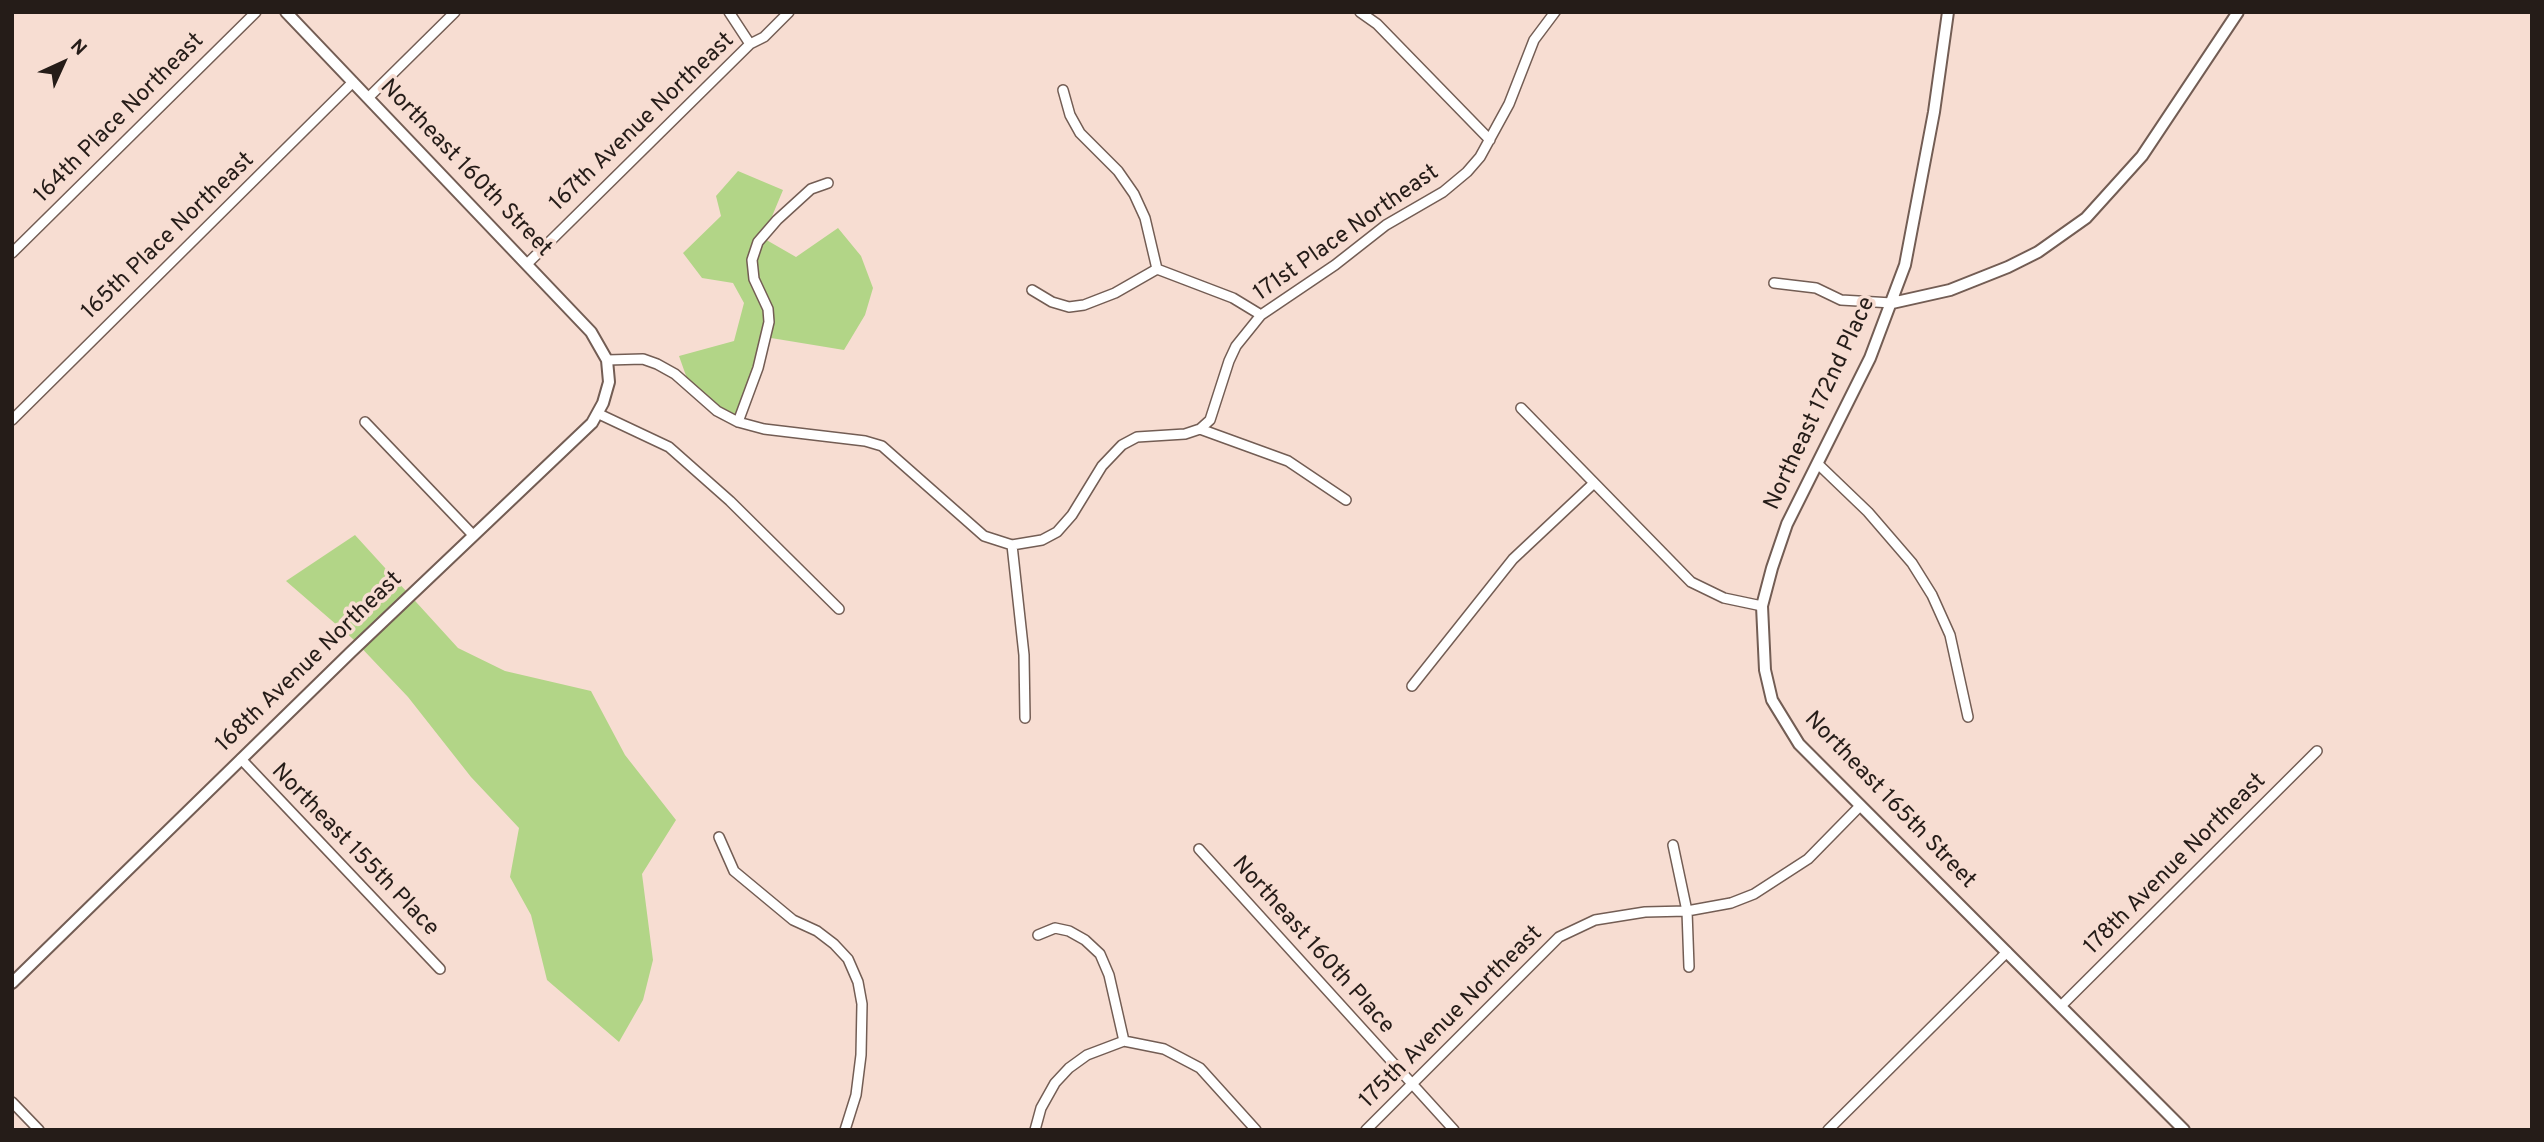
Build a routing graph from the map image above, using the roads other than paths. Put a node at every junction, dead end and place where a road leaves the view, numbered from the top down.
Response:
1 (256, 12) edge
2 (286, 12) edge
3 (454, 12) edge
4 (729, 12) edge
5 (789, 12) edge
6 (1360, 12) edge
7 (1555, 12) edge
8 (1948, 12) edge
9 (2238, 12) edge
10 (750, 44) junction
11 (354, 82) junction
12 (1063, 90) dead end
13 (369, 97) junction
14 (1490, 140) junction
15 (828, 183) dead end
16 (12, 253) edge
17 (527, 264) junction
18 (1157, 269) junction
19 (1774, 283) dead end
20 (1032, 290) dead end
21 (1892, 303) junction
22 (1261, 316) junction
23 (607, 360) junction
24 (1521, 408) dead end
25 (599, 414) junction
26 (12, 420) edge
27 (365, 422) dead end
28 (738, 422) junction
29 (1200, 429) junction
30 (1818, 464) junction
31 (1594, 483) junction
32 (1346, 500) dead end
33 (473, 535) junction
34 (1012, 545) junction
35 (1762, 606) junction
36 (839, 609) dead end
37 (1412, 685) dead end
38 (1968, 717) dead end
39 (1025, 718) dead end
40 (2317, 751) dead end
41 (241, 759) junction
42 (1860, 806) junction
43 (719, 837) dead end
44 (1673, 845) dead end
45 (1199, 849) dead end
46 (1687, 911) junction
47 (1038, 935) dead end
48 (2007, 952) junction
49 (1689, 967) dead end
50 (440, 969) dead end
51 (12, 983) edge
52 (2061, 1006) junction
53 (1124, 1041) junction
54 (1413, 1085) junction
55 (12, 1102) edge
56 (1254, 1129) edge
57 (39, 1130) edge
58 (845, 1130) edge
59 (1035, 1130) edge
60 (1366, 1130) edge
61 (1454, 1130) edge
62 (1828, 1130) edge
63 (2184, 1130) edge

1 - 16 street, 164th Place Northeast
2 - 11 street, Northeast 160th Street
3 - 13 street
4 - 10 street
5 - 10 street, 167th Avenue Northeast
6 - 14 street
7 - 14 street, 171st Place Northeast
8 - 21 street, Northeast 172nd Place
9 - 21 street
10 - 17 street, 167th Avenue Northeast
11 - 13 street, Northeast 160th Street
11 - 26 street, 165th Place Northeast
12 - 18 street
13 - 17 street, Northeast 160th Street
14 - 22 street, 171st Place Northeast
15 - 28 street
17 - 23 street, Northeast 160th Street
18 - 20 street
18 - 22 street
19 - 21 street
21 - 30 street, Northeast 172nd Place
22 - 29 street, 171st Place Northeast
23 - 25 street, 168th Avenue Northeast
23 - 28 street
24 - 31 street
25 - 33 street, 168th Avenue Northeast
25 - 36 street
27 - 33 street
28 - 34 street
29 - 32 street
29 - 34 street
30 - 35 street, Northeast 172nd Place
30 - 38 street
31 - 35 street
31 - 37 street
33 - 41 street, 168th Avenue Northeast
34 - 39 street
35 - 42 street, Northeast 165th Street
40 - 52 street, 178th Avenue Northeast
41 - 50 street, Northeast 155th Place
41 - 51 street, 168th Avenue Northeast
42 - 46 street, 175th Avenue Northeast
42 - 48 street, Northeast 165th Street
43 - 58 street
44 - 46 street
45 - 54 street, Northeast 160th Place
46 - 49 street
46 - 54 street, 175th Avenue Northeast
47 - 53 street
48 - 52 street, Northeast 165th Street
48 - 62 street
52 - 63 street, Northeast 165th Street
53 - 56 street
53 - 59 street
54 - 60 street, 175th Avenue Northeast
54 - 61 street, Northeast 160th Place
55 - 57 street

